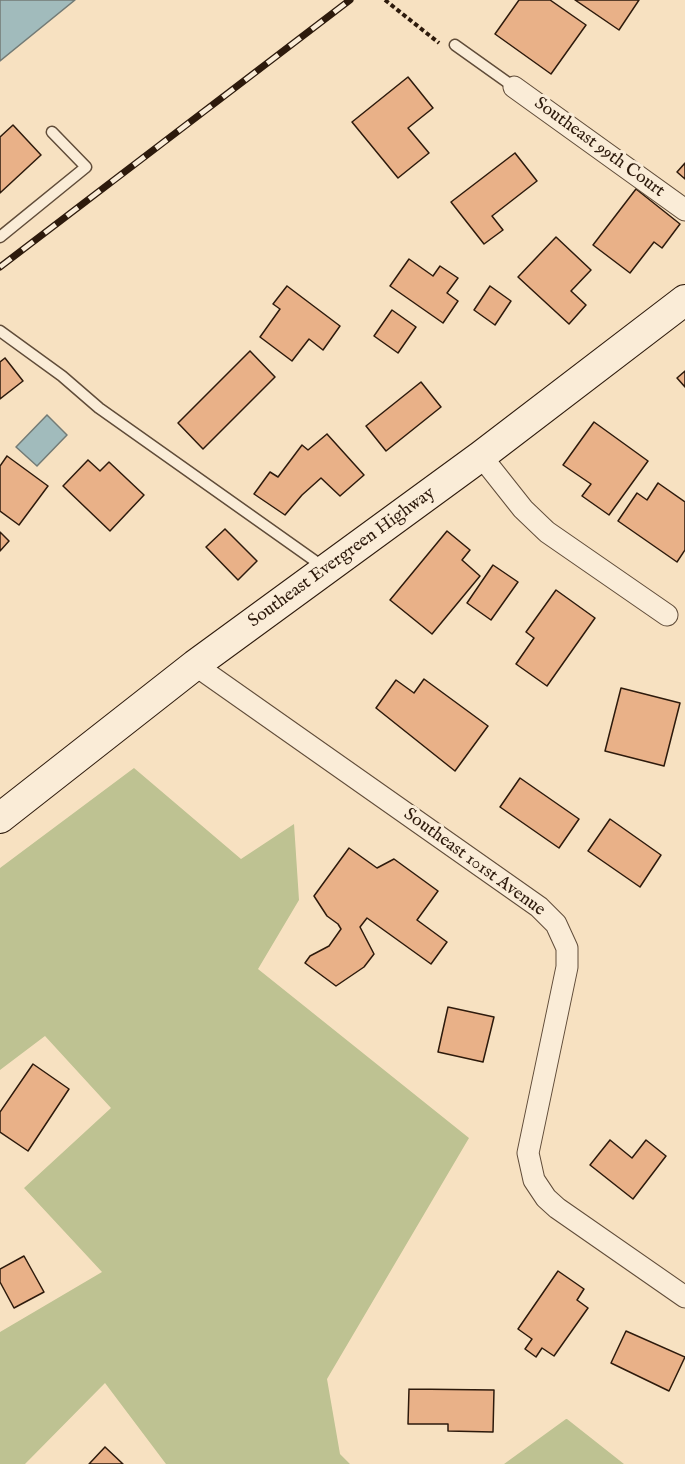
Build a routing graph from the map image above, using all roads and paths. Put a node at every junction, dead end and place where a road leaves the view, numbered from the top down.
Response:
1 (385, 0) edge
2 (455, 45) joint
3 (514, 87) joint
4 (52, 132) dead end
5 (685, 210) edge
6 (0, 237) edge
7 (685, 300) edge
8 (0, 331) edge
9 (481, 456) junction
10 (328, 570) junction
11 (667, 615) dead end
12 (195, 665) junction
13 (0, 818) edge
14 (685, 1297) edge

1 - 2 path
2 - 3 lane
3 - 5 street, Southeast 99th Court
4 - 6 lane
7 - 9 street, Southeast Evergreen Highway
8 - 10 lane
9 - 10 street, Southeast Evergreen Highway
9 - 11 street
10 - 12 street, Southeast Evergreen Highway
12 - 13 street, Southeast Evergreen Highway
12 - 14 street, Southeast 101st Avenue

